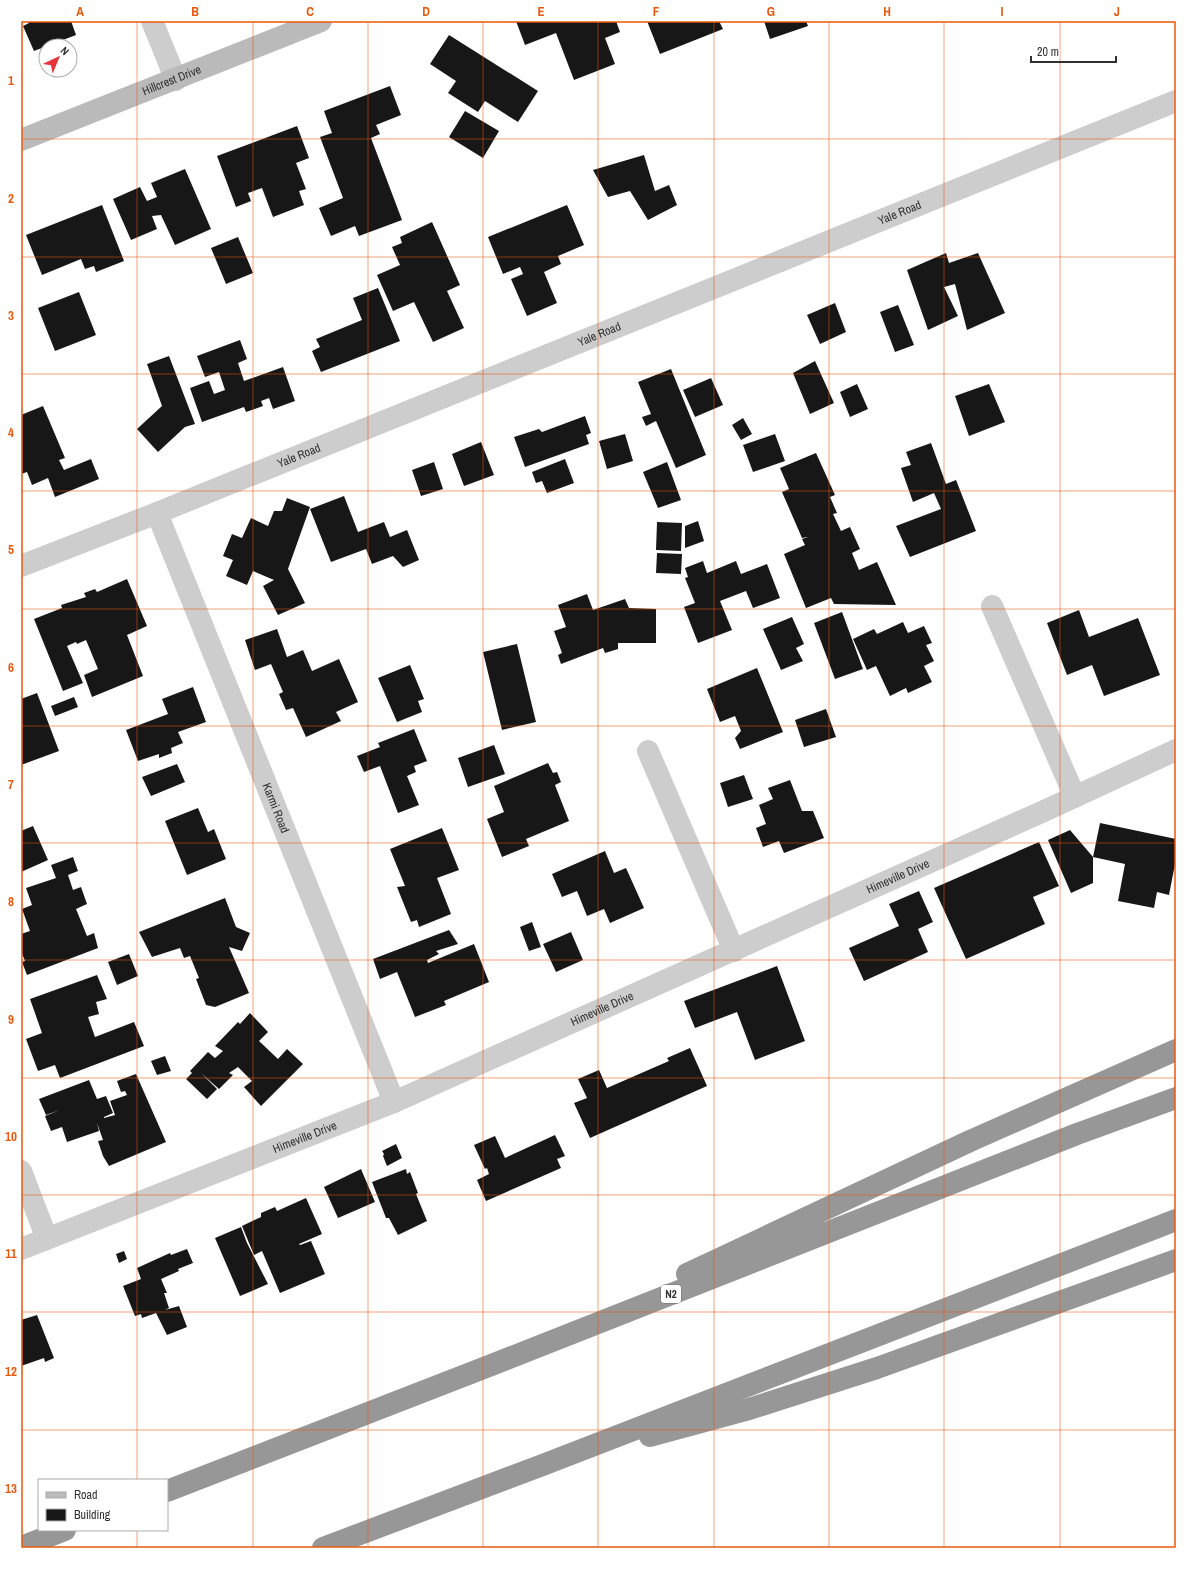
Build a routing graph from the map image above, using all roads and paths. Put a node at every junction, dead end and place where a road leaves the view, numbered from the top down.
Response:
1 (152, 21) edge
2 (322, 21) edge
3 (176, 80) junction
4 (1176, 101) edge
5 (21, 140) edge
6 (157, 514) junction
7 (21, 566) edge
8 (992, 606) dead end
9 (1176, 750) edge
10 (648, 751) dead end
11 (1075, 797) junction
12 (734, 950) junction
13 (1176, 1050) edge
14 (1176, 1098) edge
15 (394, 1102) junction
16 (21, 1171) edge
17 (1176, 1220) edge
18 (47, 1239) junction
19 (21, 1249) edge
20 (1176, 1260) edge
21 (494, 1364) junction
22 (540, 1466) junction
23 (168, 1490) edge
24 (62, 1531) edge
25 (21, 1547) edge
26 (323, 1548) edge

1 - 3 street
2 - 3 street, Hillcrest Drive
3 - 5 street, Hillcrest Drive
4 - 6 street, Yale Road
6 - 7 street, Yale Road
6 - 15 street, Karmi Road
8 - 11 street
9 - 11 street, Himeville Drive
10 - 12 street
11 - 12 street, Himeville Drive
12 - 15 street, Himeville Drive
13 - 21 highway
14 - 21 highway, N2
15 - 18 street, Himeville Drive
16 - 18 street
17 - 22 highway
18 - 19 street, Himeville Drive
20 - 22 highway
21 - 23 highway, N2
22 - 26 highway
24 - 25 highway

